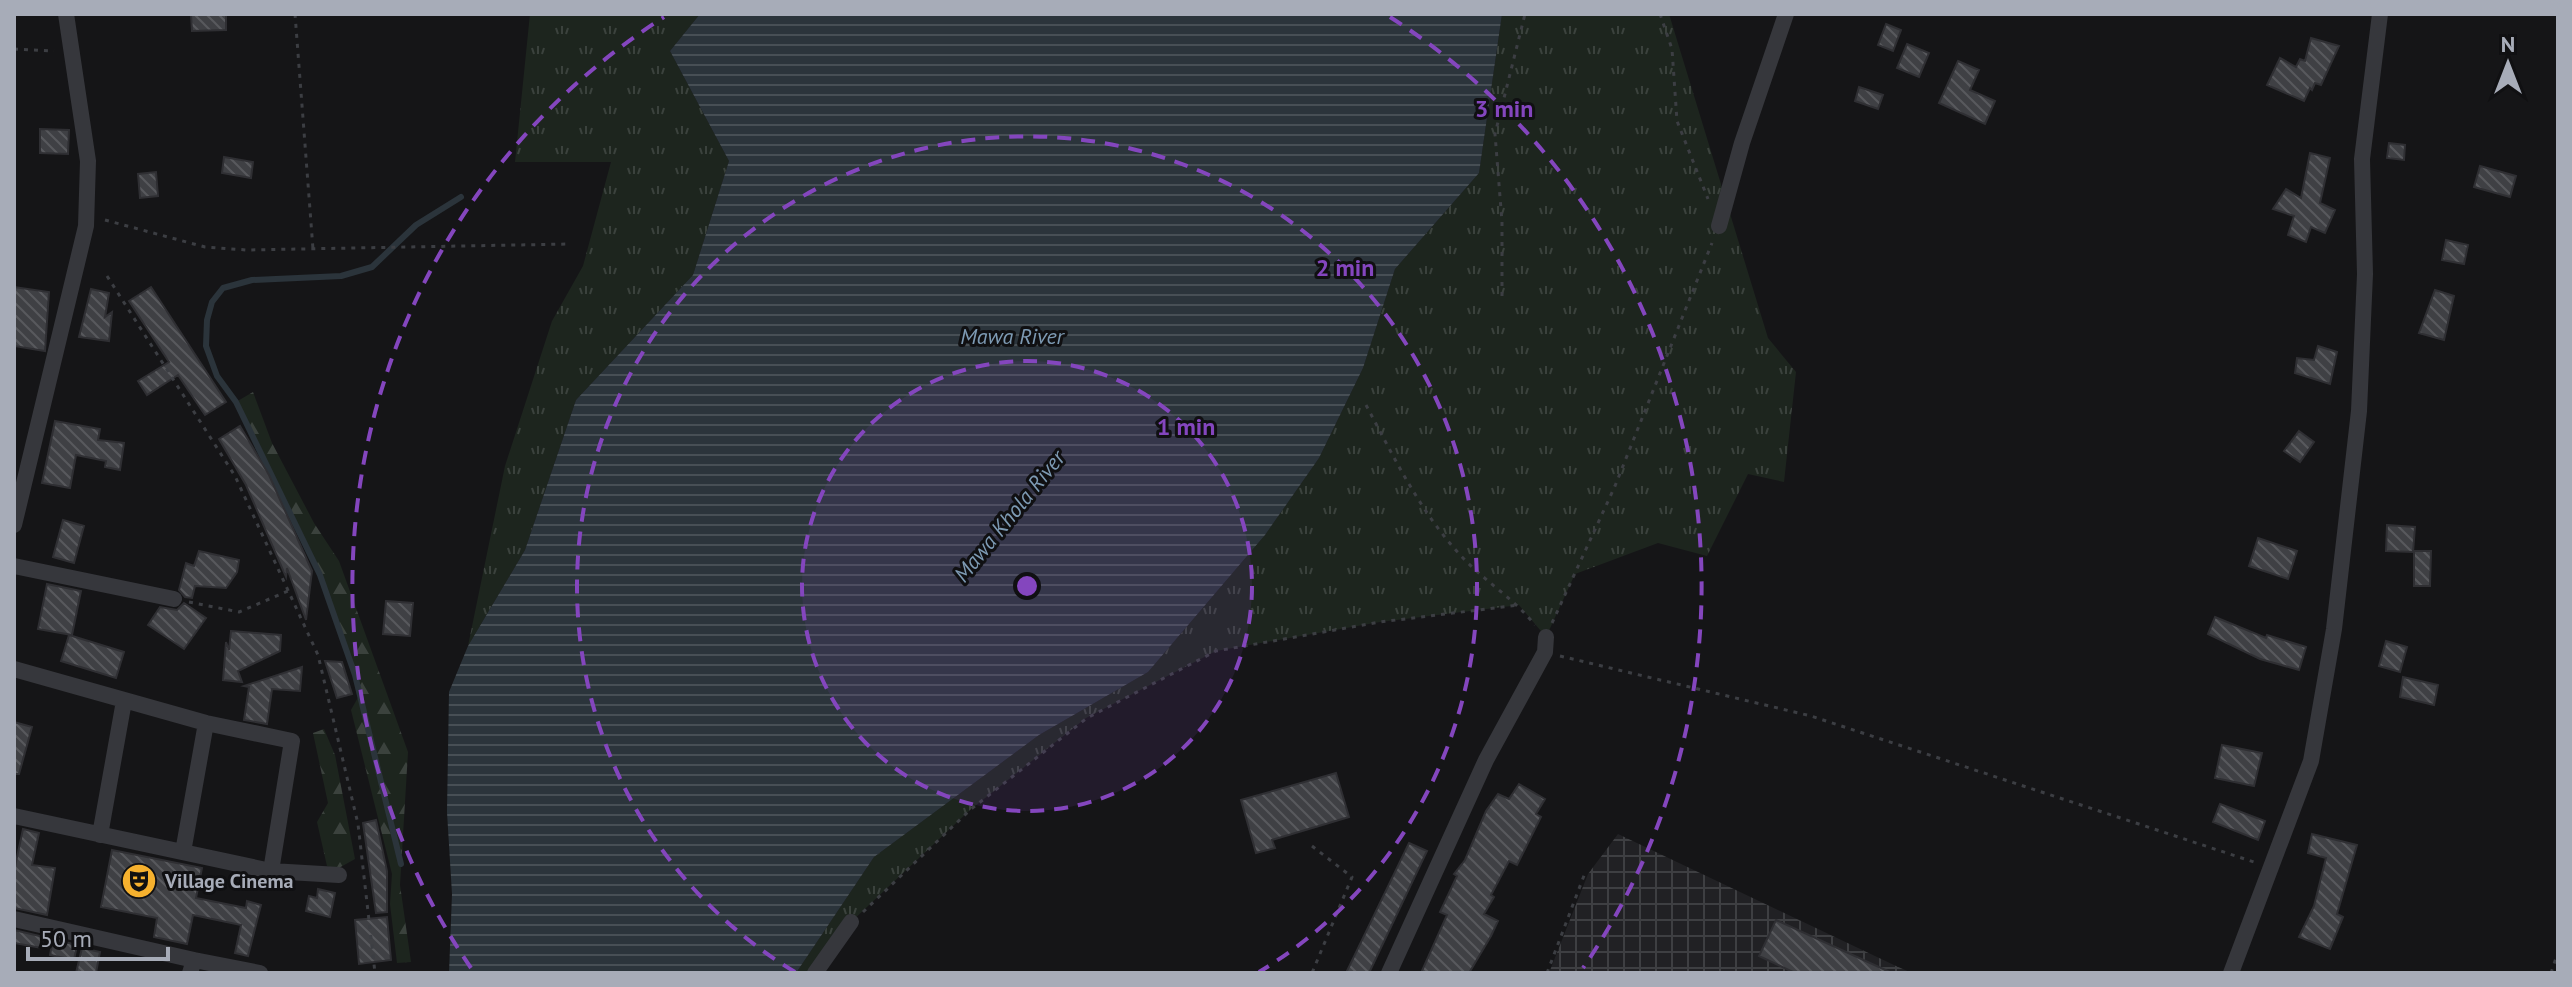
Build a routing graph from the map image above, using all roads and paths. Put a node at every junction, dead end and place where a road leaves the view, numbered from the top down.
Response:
1 (66, 14) edge
2 (295, 14) edge
3 (1525, 14) edge
4 (1660, 14) edge
5 (1786, 14) edge
6 (2380, 14) edge
7 (14, 49) edge
8 (72, 52) junction
9 (86, 214) junction
10 (1719, 226) junction
11 (569, 244) dead end
12 (313, 249) junction
13 (107, 276) dead end
14 (1502, 296) dead end
15 (1366, 405) dead end
16 (22, 452) edge
17 (14, 525) edge
18 (14, 566) edge
19 (288, 591) junction
20 (174, 599) joint
21 (1519, 605) junction
22 (1545, 645) junction
23 (14, 669) edge
24 (124, 701) junction
25 (206, 723) junction
26 (14, 816) edge
27 (100, 835) junction
28 (1312, 846) dead end
29 (183, 852) junction
30 (2271, 868) junction
31 (271, 871) junction
32 (1585, 873) dead end
33 (339, 875) dead end
34 (14, 919) edge
35 (851, 922) joint
36 (2558, 952) edge
37 (192, 967) edge
38 (260, 973) edge
39 (375, 973) edge
40 (815, 973) edge
41 (1312, 973) edge
42 (1389, 973) edge
43 (1547, 973) edge
44 (2231, 973) edge
45 (2551, 973) edge

1 - 8 street
2 - 12 path
3 - 14 path
4 - 10 path
5 - 10 street
6 - 30 street
7 - 8 path
8 - 9 street
9 - 12 path
9 - 16 street
10 - 22 path
11 - 12 path
13 - 19 path
15 - 21 path
16 - 17 street
18 - 20 street
19 - 20 path
19 - 39 path
21 - 22 path
21 - 35 path
22 - 30 path
22 - 42 street
23 - 24 street
24 - 25 street
24 - 27 street
25 - 29 street
25 - 31 street
26 - 27 street
27 - 29 street
28 - 41 path
29 - 31 street
30 - 44 street
31 - 33 street
32 - 43 path
34 - 37 street
35 - 40 street
36 - 45 path
37 - 38 street

